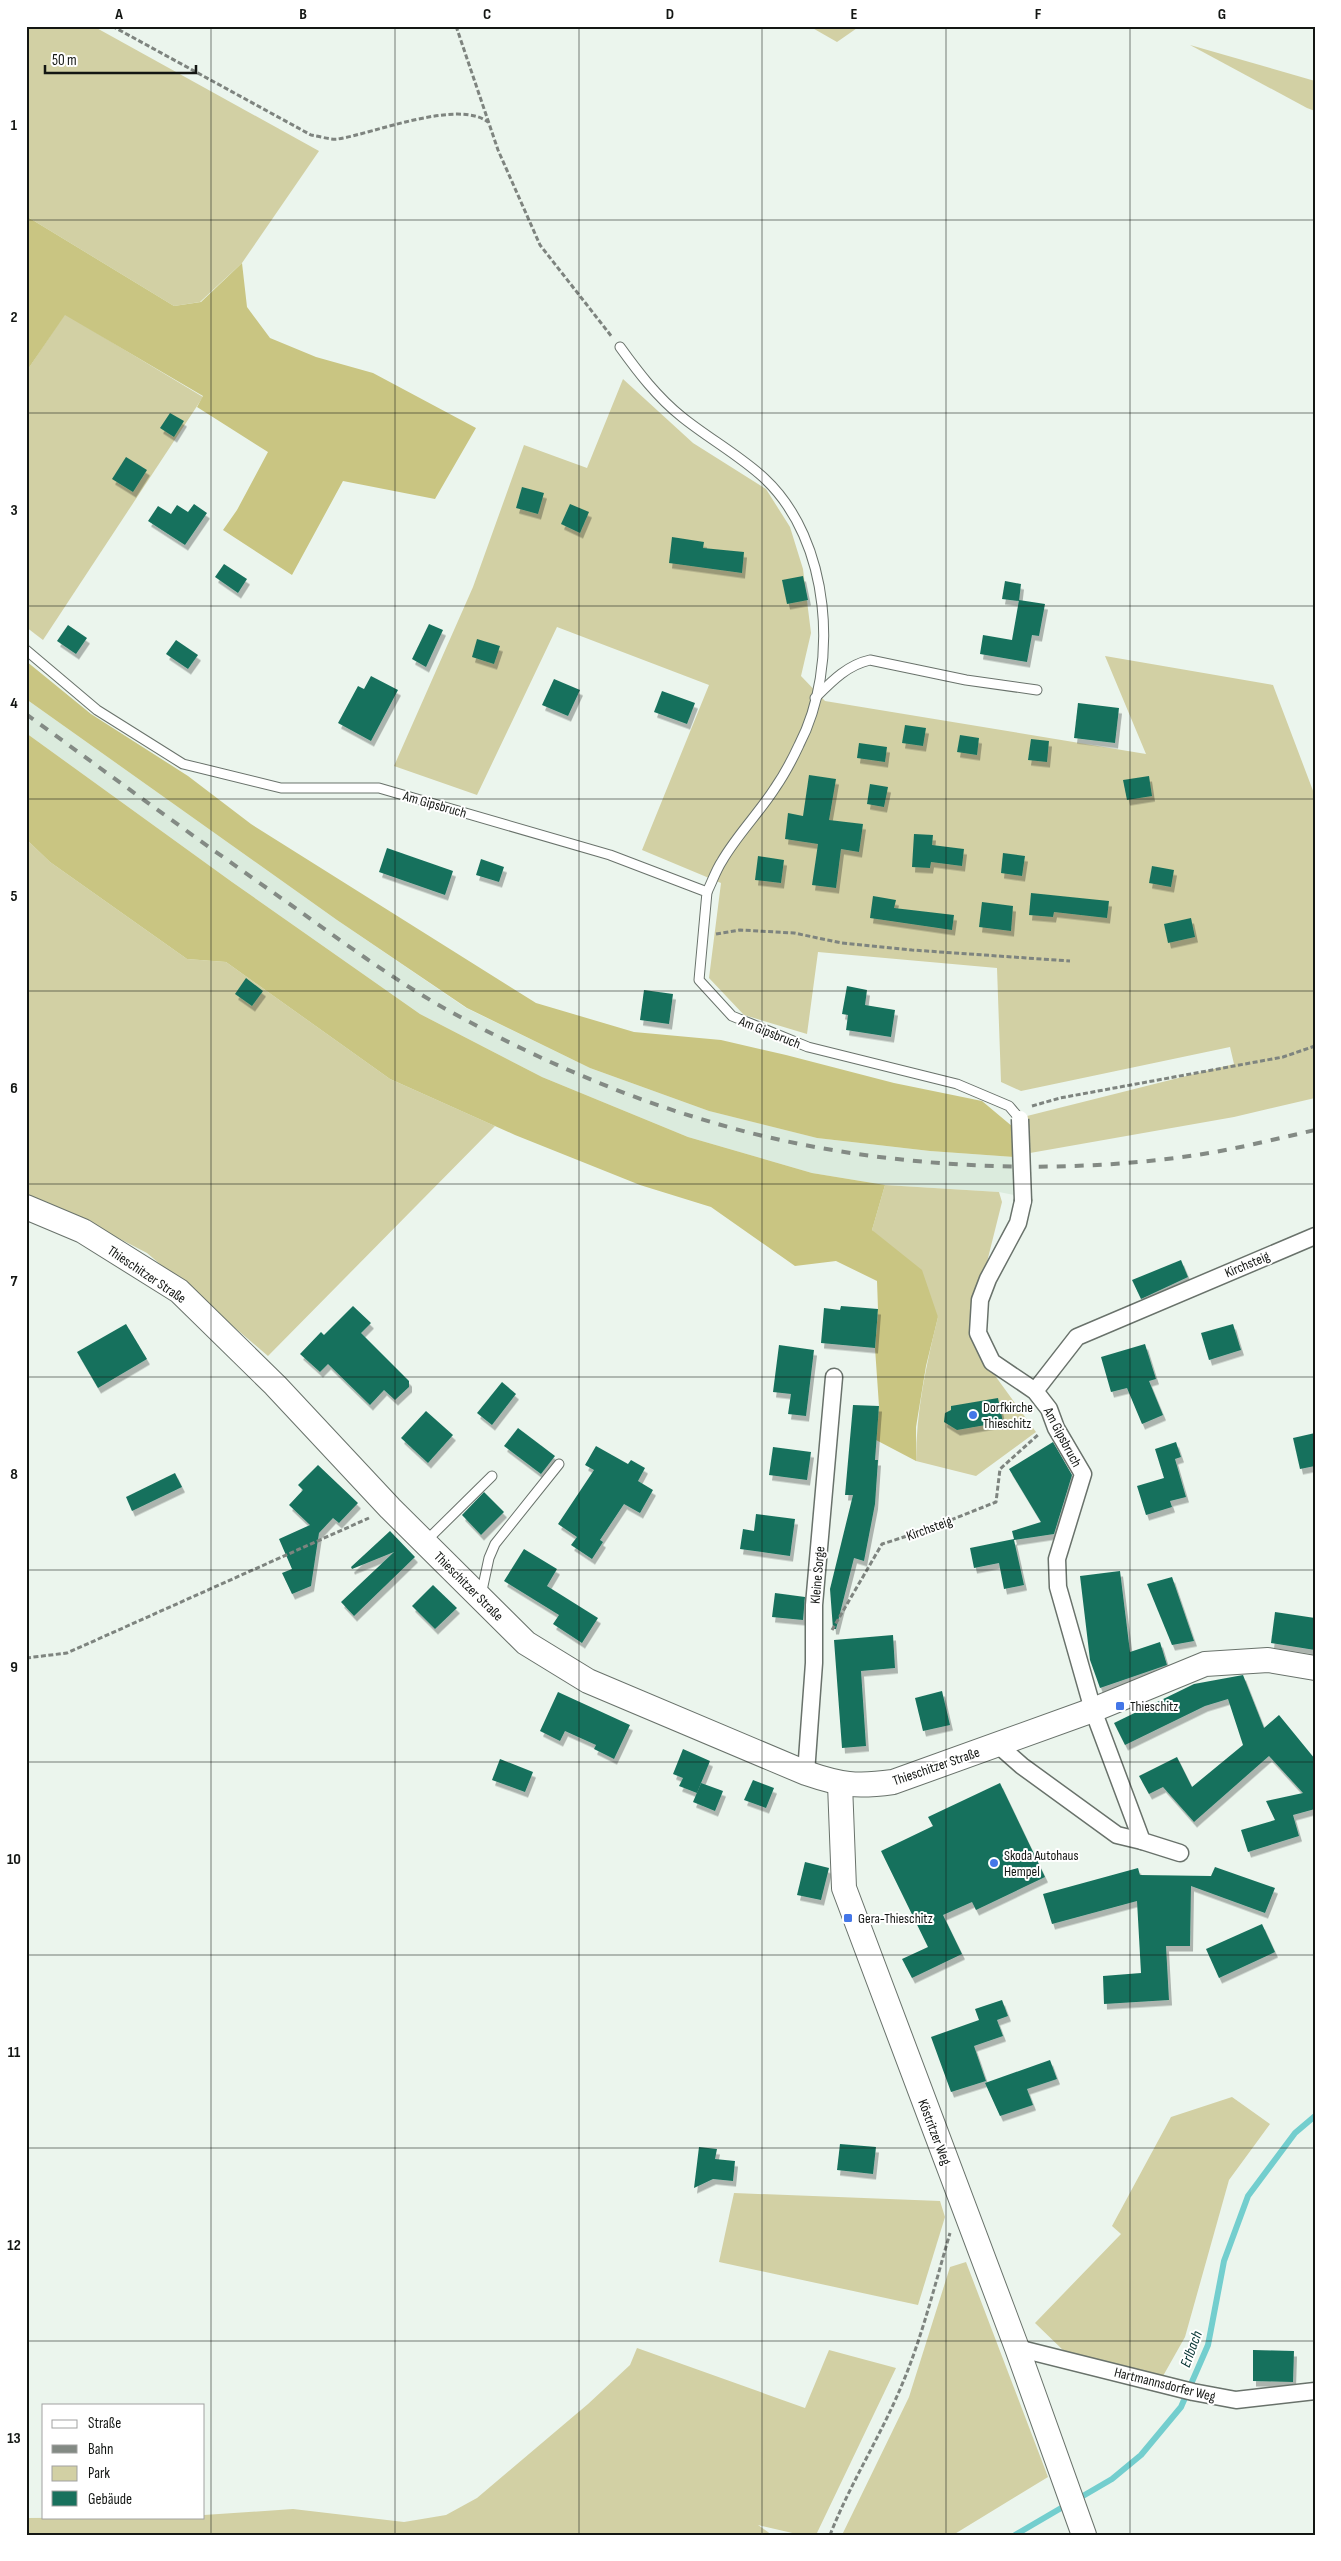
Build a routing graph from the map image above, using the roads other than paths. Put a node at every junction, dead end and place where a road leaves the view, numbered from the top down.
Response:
1 (620, 347) road end
2 (26, 650) edge
3 (1037, 690) dead end
4 (815, 698) junction
5 (707, 892) junction
6 (1018, 1117) joint
7 (26, 1207) edge
8 (1315, 1236) edge
9 (834, 1377) dead end
10 (1035, 1391) junction
11 (559, 1464) dead end
12 (492, 1476) dead end
13 (425, 1542) junction
14 (480, 1597) junction
15 (1315, 1668) edge
16 (1093, 1710) junction
17 (997, 1744) junction
18 (806, 1773) junction
19 (840, 1784) junction
20 (1142, 1841) junction
21 (1180, 1853) dead end
22 (1017, 2348) junction
23 (1315, 2391) edge
24 (1084, 2533) edge

1 - 4 lane
2 - 5 lane, Am Gipsbruch
3 - 4 lane
4 - 5 lane
5 - 6 lane, Am Gipsbruch
6 - 10 street, Am Gipsbruch, bridge
7 - 13 main road, Thieschitzer Straße
8 - 10 street, Kirchsteig
9 - 18 street, Kleine Sorge
10 - 16 street, Am Gipsbruch
11 - 14 lane
12 - 13 lane
13 - 14 main road, Thieschitzer Straße
14 - 18 main road, Thieschitzer Straße
15 - 16 main road, Thieschitzer Straße
16 - 17 main road, Thieschitzer Straße
16 - 20 street
17 - 19 main road, Thieschitzer Straße
17 - 20 street, Thieschitzer Straße
18 - 19 main road, Thieschitzer Straße
19 - 22 main road, Köstritzer Weg
20 - 21 street, Thieschitzer Straße
22 - 23 street, Hartmannsdorfer Weg
22 - 24 main road, Köstritzer Weg

